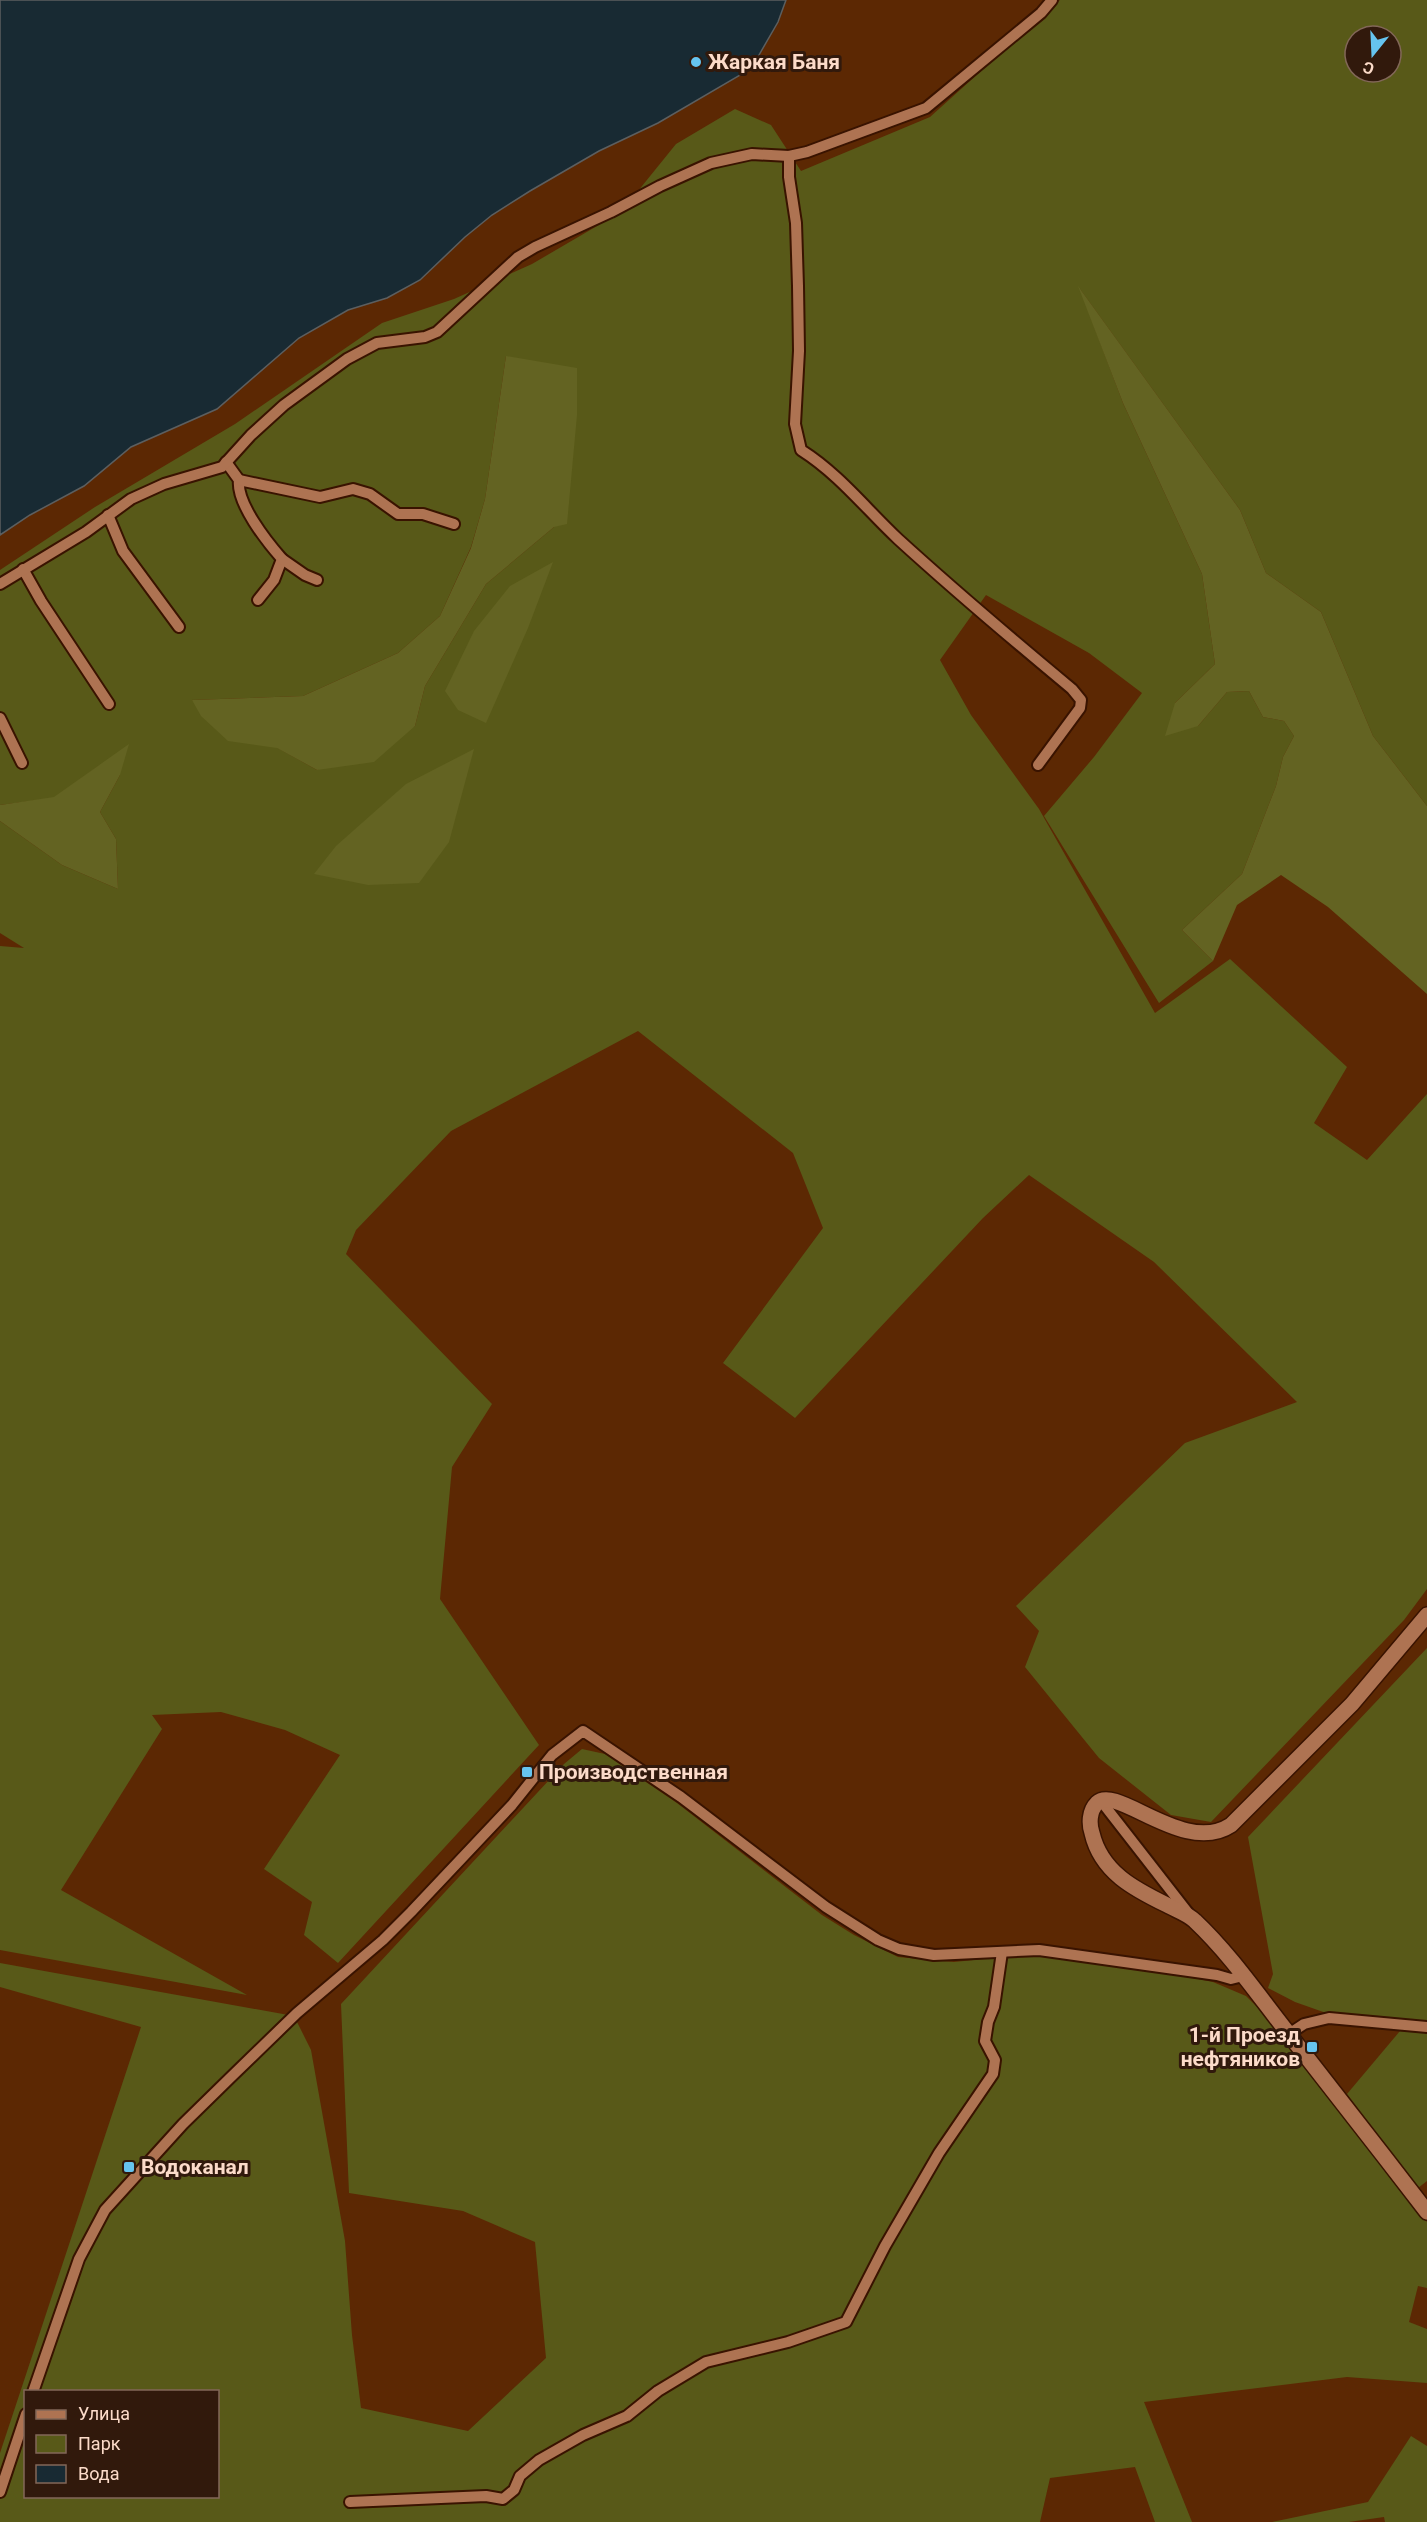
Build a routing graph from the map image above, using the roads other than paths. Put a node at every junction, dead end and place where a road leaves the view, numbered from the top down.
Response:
1 (1052, 0) edge
2 (789, 156) junction
3 (226, 462) junction
4 (239, 480) junction
5 (108, 515) junction
6 (454, 524) dead end
7 (282, 559) junction
8 (23, 569) junction
9 (317, 580) dead end
10 (0, 584) edge
11 (258, 600) dead end
12 (179, 627) dead end
13 (109, 704) dead end
14 (0, 718) edge
15 (22, 763) dead end
16 (1038, 765) dead end
17 (1427, 1615) edge
18 (1101, 1801) junction
19 (1194, 1919) junction
20 (1002, 1952) junction
21 (1243, 1976) junction
22 (1427, 2027) edge
23 (1289, 2034) junction
24 (1427, 2212) edge
25 (33, 2390) edge
26 (24, 2420) edge
27 (0, 2492) edge
28 (350, 2502) dead end

1 - 2 street
2 - 3 street
2 - 16 street
3 - 4 street
3 - 5 street
4 - 6 street
4 - 7 street
5 - 8 street
5 - 12 street
7 - 9 street
7 - 11 street
8 - 10 street
8 - 13 street
14 - 15 street
17 - 18 street
18 - 19 street
18 - 19 street
19 - 21 street
20 - 21 street
20 - 25 street
20 - 28 street
21 - 23 street
22 - 23 street
23 - 24 street
26 - 27 street

